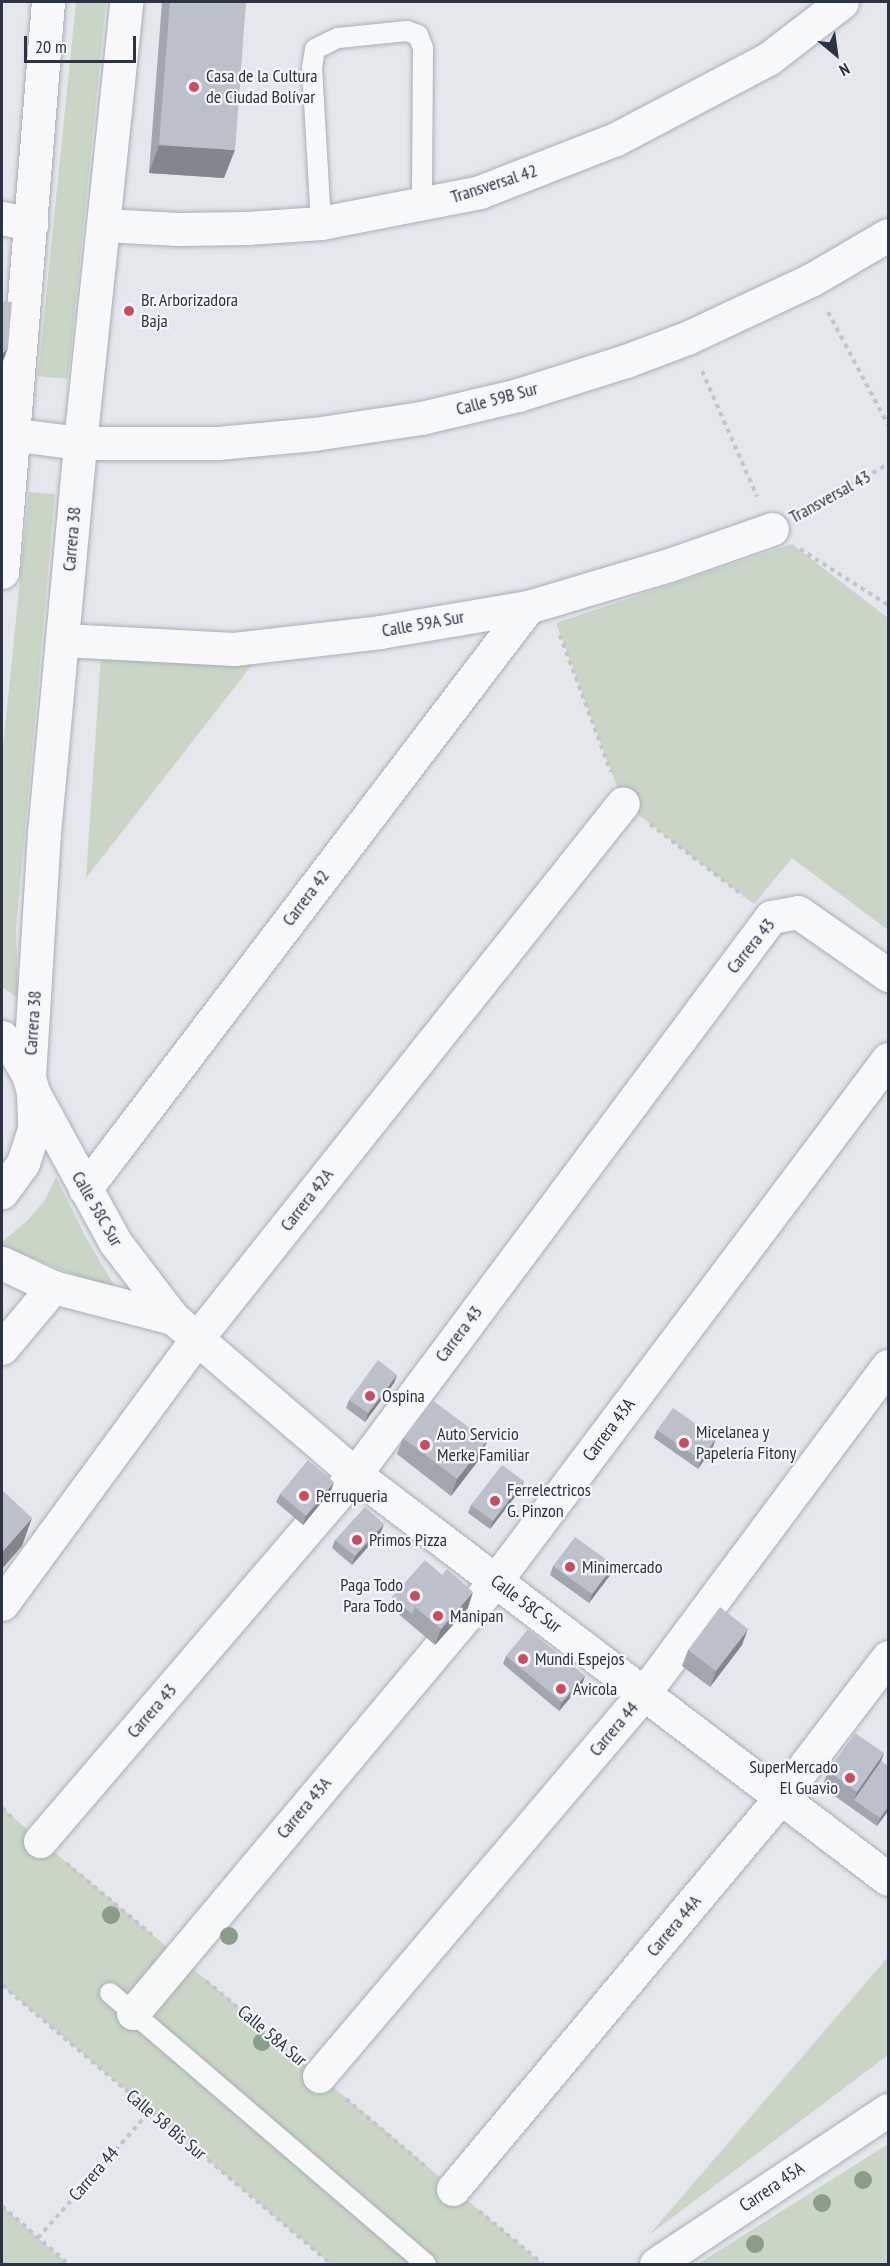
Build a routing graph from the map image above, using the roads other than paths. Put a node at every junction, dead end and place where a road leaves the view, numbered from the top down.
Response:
1 (48, 2) edge
2 (126, 2) edge
3 (842, 2) edge
4 (422, 205) junction
5 (16, 221) edge
6 (321, 223) junction
7 (104, 225) junction
8 (888, 235) edge
9 (8, 434) edge
10 (80, 443) junction
11 (772, 529) road end
12 (2, 572) edge
13 (528, 607) junction
14 (63, 640) junction
15 (623, 803) dead end
16 (888, 975) edge
17 (2, 1037) edge
18 (888, 1059) edge
19 (31, 1085) junction
20 (85, 1189) junction
21 (2, 1192) edge
22 (2, 1263) edge
23 (53, 1287) junction
24 (173, 1318) junction
25 (198, 1337) junction
26 (2, 1348) edge
27 (888, 1366) edge
28 (355, 1474) junction
29 (496, 1580) junction
30 (2, 1604) edge
31 (888, 1658) edge
32 (644, 1693) junction
33 (782, 1797) junction
34 (40, 1841) road end
35 (888, 1879) edge
36 (122, 2003) joint
37 (319, 2076) road end
38 (888, 2110) edge
39 (453, 2189) road end
40 (426, 2265) edge
41 (656, 2265) edge

1 - 5 street
2 - 7 street, Carrera 38
3 - 4 street, Transversal 42
4 - 6 street, Transversal 42
4 - 6 lane
5 - 9 street
6 - 7 street, Transversal 42
7 - 10 street, Carrera 38
8 - 10 street, Calle 59B Sur
9 - 10 street, Calle 59B Sur
9 - 12 street
10 - 14 street, Carrera 38
11 - 13 street, Calle 59A Sur
13 - 14 street, Calle 59A Sur
13 - 20 street, Carrera 42
14 - 19 street, Carrera 38
15 - 25 street, Carrera 42A
16 - 28 street, Carrera 43
17 - 19 street, Calle 58C Sur
18 - 29 street, Carrera 43A
19 - 20 street, Calle 58C Sur
19 - 21 street, Carrera 38
20 - 24 street, Calle 58C Sur
22 - 23 street, Calle 58C Sur
23 - 24 street, Calle 58C Sur
23 - 26 street
24 - 25 street, Calle 58C Sur
25 - 28 street, Calle 58C Sur
25 - 30 street, Carrera 42A
27 - 32 street, Carrera 44
28 - 29 street, Calle 58C Sur
28 - 34 street, Carrera 43
29 - 32 street, Calle 58C Sur
29 - 36 street, Carrera 43A
31 - 33 street, Carrera 44A
32 - 33 street, Calle 58C Sur
32 - 37 street, Carrera 44
33 - 35 street, Calle 58C Sur
33 - 39 street, Carrera 44A
36 - 40 lane
38 - 41 street, Carrera 45A

